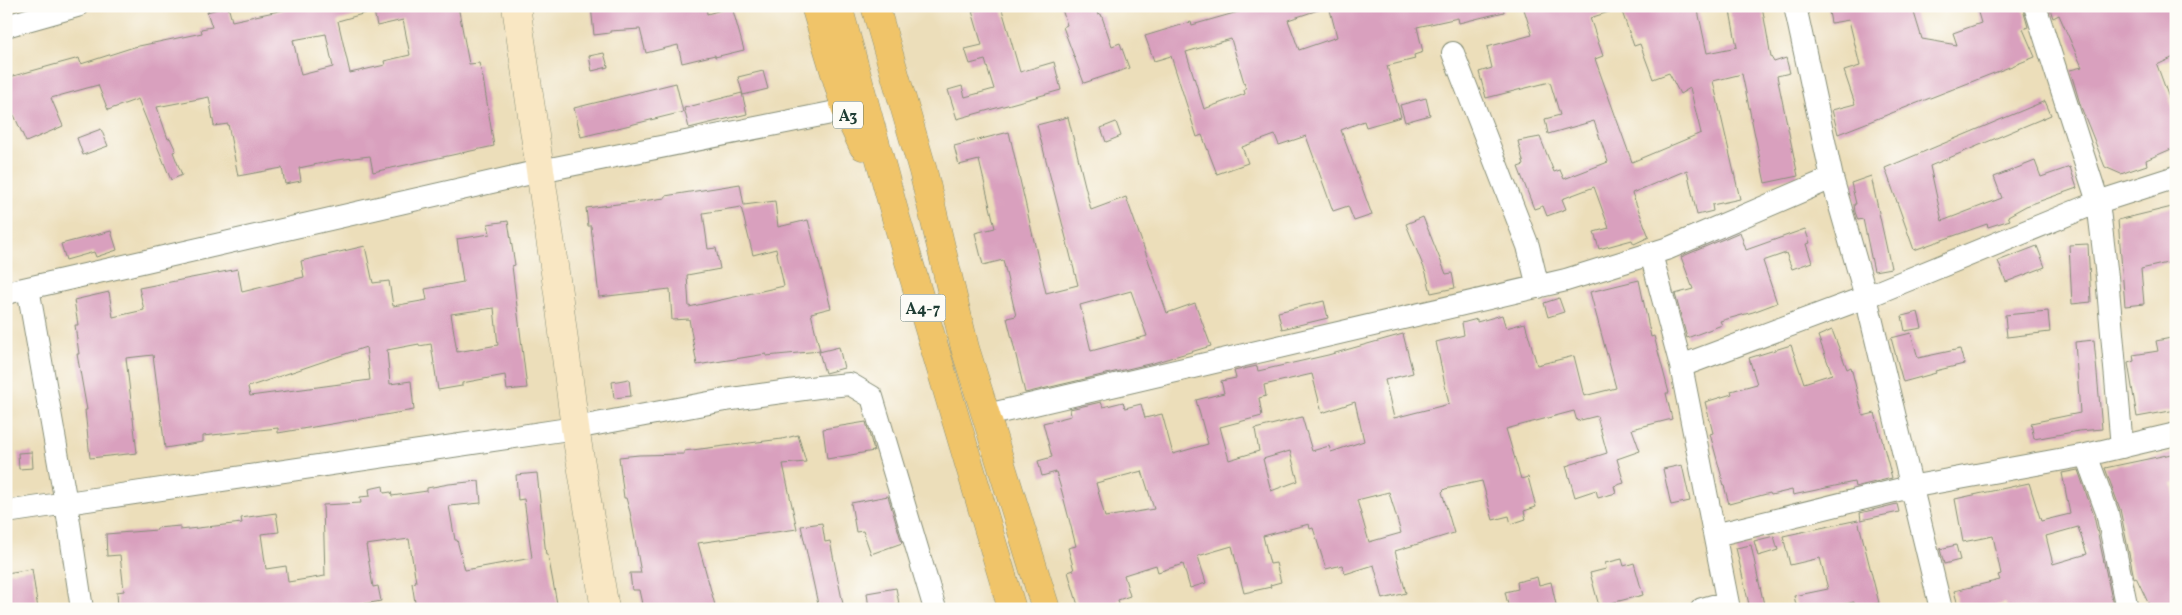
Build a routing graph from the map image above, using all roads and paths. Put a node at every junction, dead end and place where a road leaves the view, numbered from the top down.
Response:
1 (77, 6) edge
2 (516, 6) edge
3 (816, 6) edge
4 (838, 6) edge
5 (875, 6) edge
6 (1795, 6) edge
7 (2035, 6) edge
8 (6, 26) edge
9 (1453, 53) dead end
10 (846, 110) junction
11 (540, 171) junction
12 (2176, 177) edge
13 (1832, 178) junction
14 (2098, 202) junction
15 (896, 218) junction
16 (1651, 254) junction
17 (1538, 287) junction
18 (17, 291) edge
19 (1866, 297) junction
20 (1681, 366) junction
21 (987, 415) junction
22 (575, 428) junction
23 (2176, 434) edge
24 (2122, 447) junction
25 (2086, 455) junction
26 (1910, 487) junction
27 (66, 503) junction
28 (6, 512) edge
29 (1715, 534) junction
30 (1728, 606) edge
31 (1938, 608) edge
32 (82, 609) edge
33 (605, 609) edge
34 (935, 609) edge
35 (1012, 609) edge
36 (1046, 609) edge
37 (1702, 609) edge
38 (2127, 609) edge

1 - 8 street
2 - 11 main road
3 - 10 highway, A3
4 - 15 highway, A4-7
5 - 21 highway, A4-7
6 - 13 street
7 - 14 street
9 - 17 street
10 - 11 street
10 - 15 highway, A3
11 - 18 street
11 - 22 main road
12 - 14 street
13 - 16 street
13 - 19 street
14 - 19 street
14 - 24 street
15 - 35 highway, A4-7
16 - 17 street
16 - 20 street
17 - 21 street
18 - 27 street
19 - 20 street
19 - 26 street
20 - 29 street
21 - 36 highway, A4-7
22 - 27 street
22 - 33 main road
22 - 34 street
23 - 24 street
24 - 25 street
25 - 26 street
25 - 38 street
26 - 29 street
26 - 31 street
27 - 28 street
27 - 32 street
29 - 30 street
30 - 37 street

